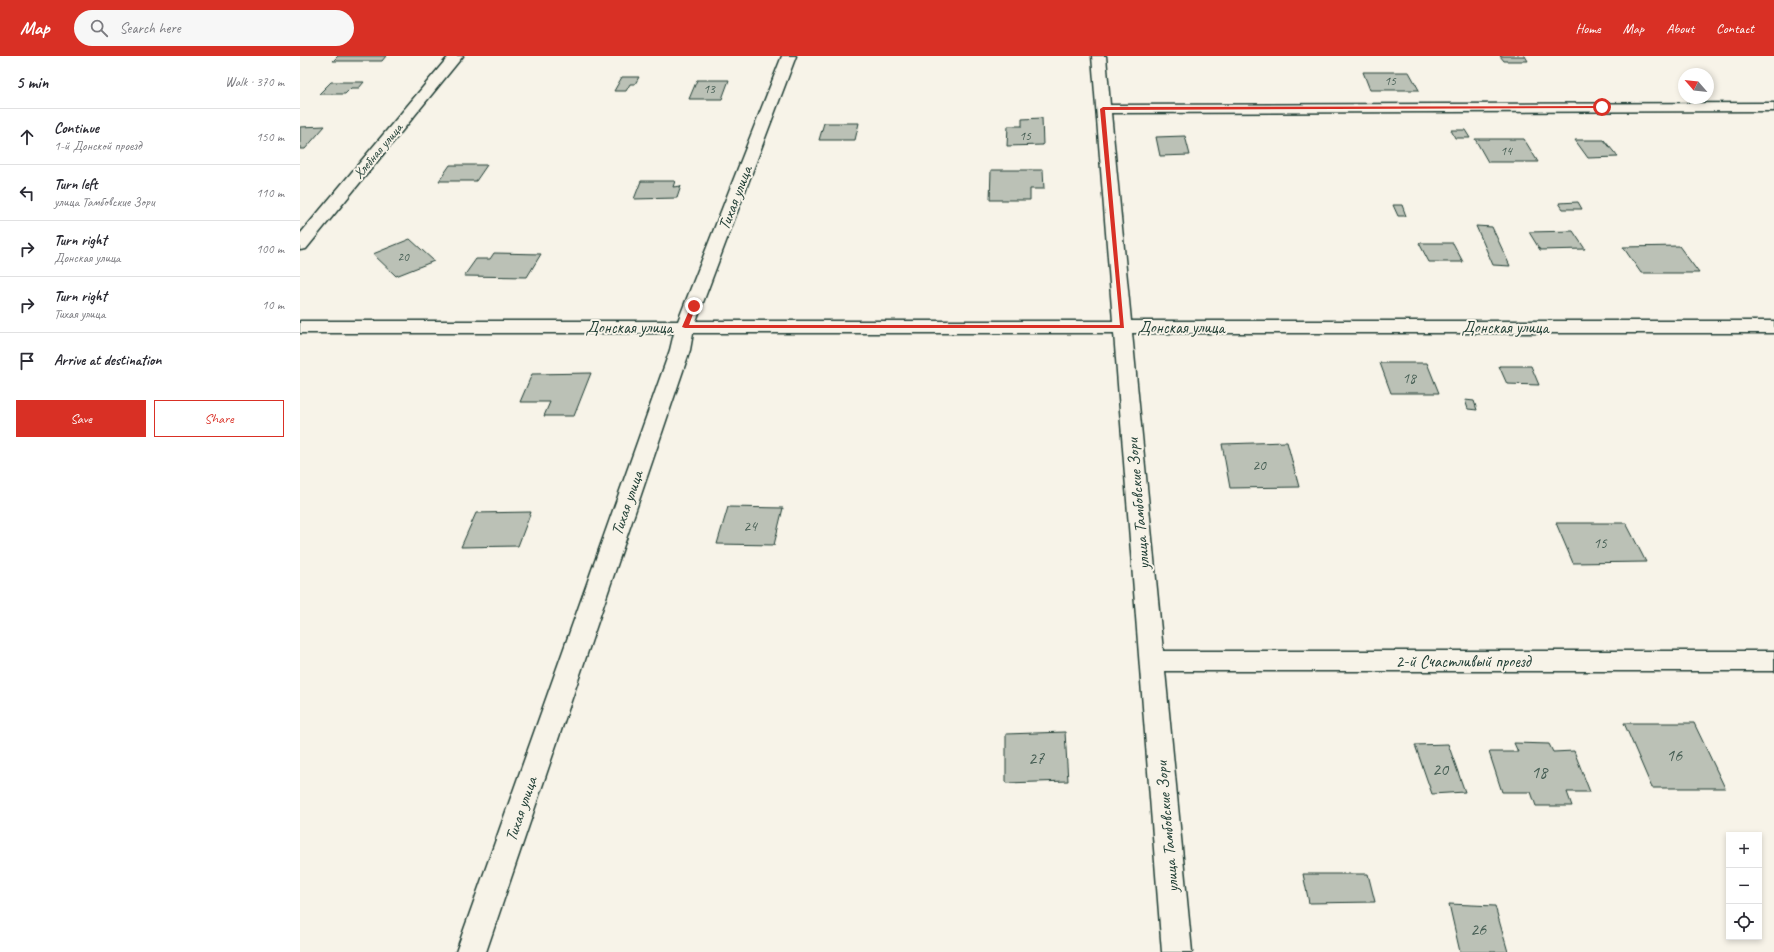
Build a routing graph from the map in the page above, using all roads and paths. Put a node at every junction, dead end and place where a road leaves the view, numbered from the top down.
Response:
1 (456, 56) edge
2 (789, 56) edge
3 (1099, 56) edge
4 (1774, 107) edge
5 (1103, 109) junction
6 (300, 245) edge
7 (300, 327) edge
8 (685, 327) junction
9 (1122, 327) junction
10 (1774, 327) edge
11 (1152, 661) junction
12 (1774, 661) edge
13 (471, 952) edge
14 (1178, 952) edge

1 - 6 street, Хлебная улица
2 - 8 street, Тихая улица
3 - 5 street, улица Тамбовские Зори
4 - 5 street
5 - 9 street, улица Тамбовские Зори
7 - 8 street, Донская улица
8 - 9 street, Донская улица
8 - 13 street, Тихая улица
9 - 10 street, Донская улица
9 - 11 street, улица Тамбовские Зори
11 - 12 street, 2-й Счастливый проезд
11 - 14 street, улица Тамбовские Зори

